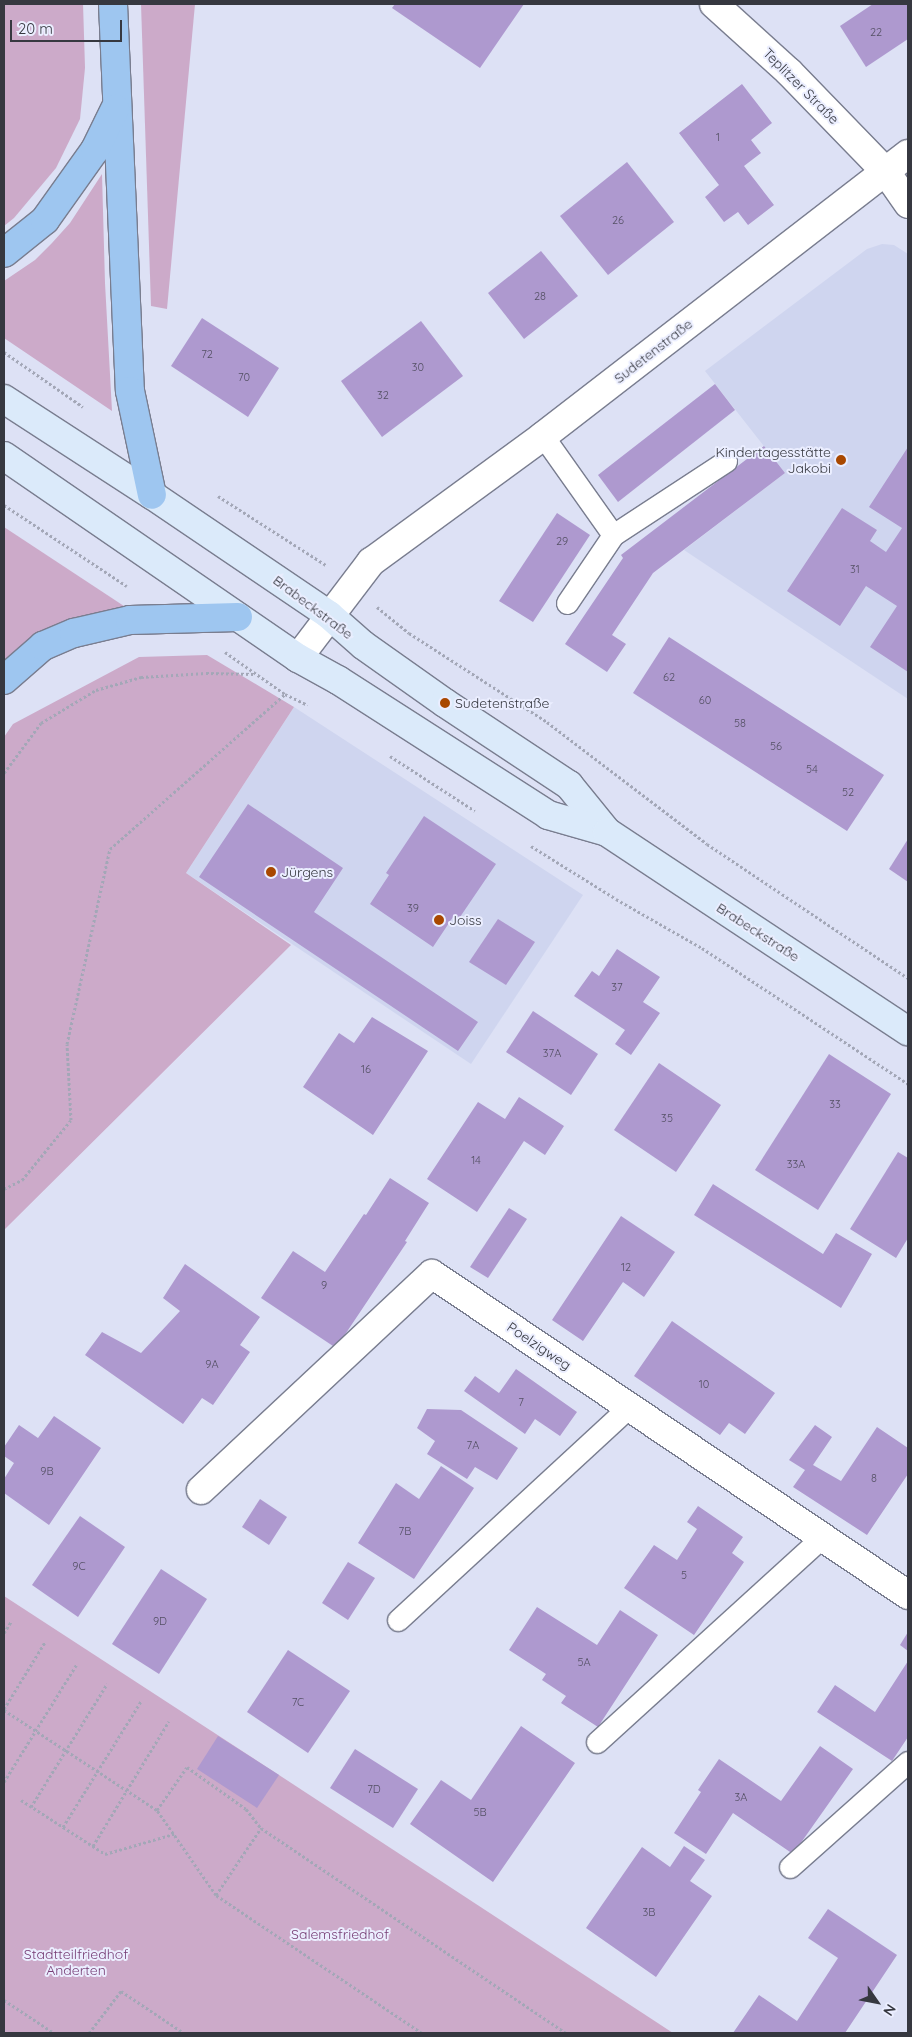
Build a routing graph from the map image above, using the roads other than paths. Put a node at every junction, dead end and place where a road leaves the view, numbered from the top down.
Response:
1 (113, 4) edge
2 (714, 4) edge
3 (116, 106) junction
4 (908, 154) edge
5 (886, 172) junction
6 (908, 204) edge
7 (4, 253) edge
8 (4, 399) edge
9 (543, 436) junction
10 (4, 456) edge
11 (726, 461) dead end
12 (152, 495) junction
13 (613, 535) junction
14 (566, 603) dead end
15 (328, 615) junction
16 (238, 617) junction
17 (298, 658) junction
18 (4, 680) edge
19 (607, 832) junction
20 (908, 1031) edge
21 (629, 1407) junction
22 (201, 1490) dead end
23 (822, 1537) junction
24 (908, 1595) edge
25 (398, 1620) dead end
26 (597, 1742) dead end
27 (908, 1762) edge
28 (790, 1867) dead end

1 - 3 highway
2 - 5 street, Teplitzer Straße
3 - 7 highway
3 - 12 highway
4 - 5 street, Sudetenstraße
5 - 6 street, Teplitzer Straße
5 - 9 street, Sudetenstraße
8 - 12 main road, Brabeckstraße
9 - 13 lane
9 - 15 street, Sudetenstraße
10 - 16 main road, Brabeckstraße
11 - 13 lane
12 - 15 main road, Brabeckstraße
13 - 14 lane
15 - 17 street, Sudetenstraße
15 - 19 main road, Brabeckstraße
16 - 17 main road, Brabeckstraße
16 - 18 highway
17 - 19 main road, Brabeckstraße
19 - 20 main road, Brabeckstraße
21 - 22 street, Poelzigweg
21 - 23 street, Poelzigweg
21 - 25 lane
23 - 24 street, Poelzigweg
23 - 26 lane
27 - 28 lane

